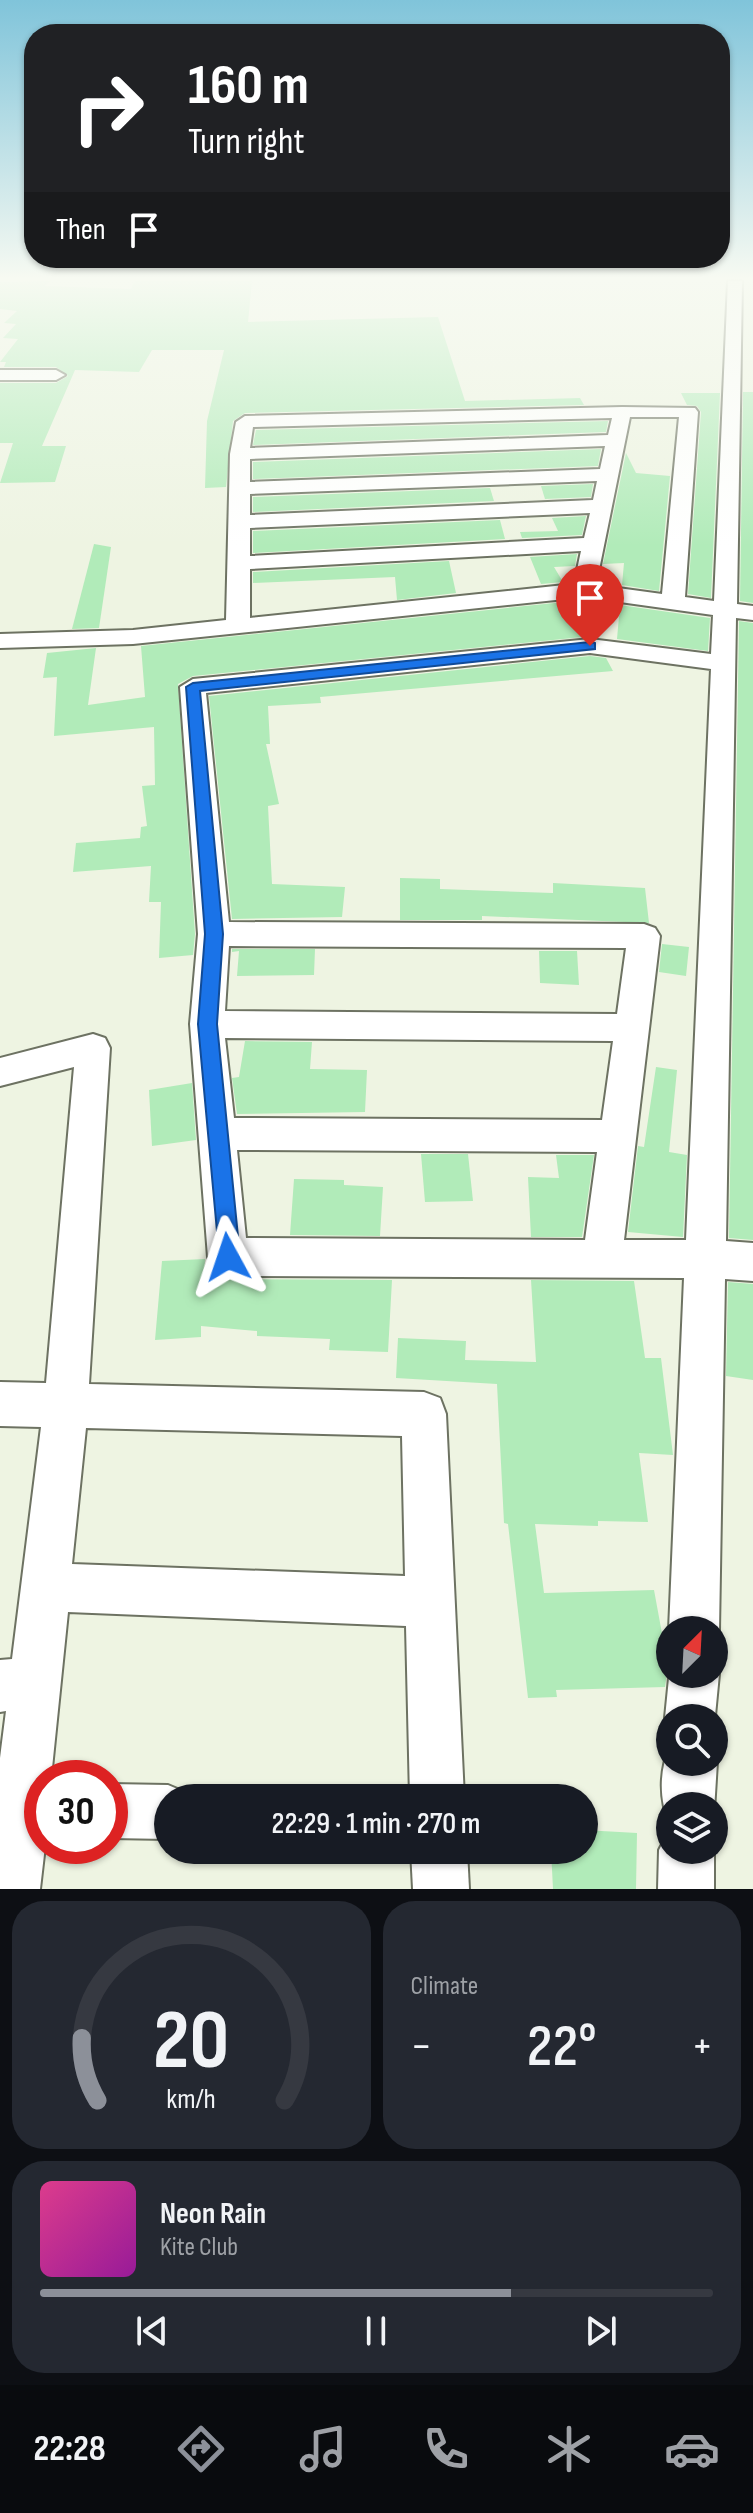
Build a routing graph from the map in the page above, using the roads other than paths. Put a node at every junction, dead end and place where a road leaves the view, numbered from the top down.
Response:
1 (736, 369) edge
2 (0, 375) edge
3 (56, 375) dead end
4 (622, 412) junction
5 (615, 440) junction
6 (240, 454) junction
7 (610, 475) junction
8 (241, 488) junction
9 (602, 506) junction
10 (239, 522) junction
11 (593, 544) junction
12 (240, 563) junction
13 (584, 590) junction
14 (673, 601) junction
15 (739, 611) edge
16 (238, 625) junction
17 (0, 641) edge
18 (722, 663) junction
19 (214, 934) junction
20 (207, 1024) junction
21 (632, 1028) junction
22 (0, 1072) edge
23 (217, 1134) junction
24 (618, 1136) junction
25 (602, 1259) junction
26 (706, 1259) junction
27 (753, 1262) edge
28 (0, 1404) edge
29 (66, 1406) junction
30 (46, 1587) junction
31 (431, 1602) junction
32 (694, 1616) edge
33 (18, 1684) edge
34 (26, 1760) edge
35 (437, 1784) edge
36 (128, 1811) edge
37 (154, 1812) edge
38 (24, 1842) edge
39 (440, 1864) edge
40 (687, 1864) edge
41 (12, 1889) edge
42 (441, 1889) edge
43 (686, 1889) edge

1 - 15 street
2 - 3 street
4 - 5 street
4 - 6 street
4 - 14 street
5 - 6 street
5 - 7 street
6 - 8 street
7 - 8 street
7 - 9 street
8 - 10 street
9 - 10 street
9 - 11 street
10 - 12 street
11 - 12 street
11 - 13 street
12 - 16 street
13 - 14 street
13 - 16 street
14 - 15 street
15 - 18 street
16 - 17 street
18 - 19 street
18 - 26 street
19 - 20 street
19 - 21 street
20 - 21 street
20 - 23 street
21 - 24 street
22 - 29 street
23 - 24 street
23 - 25 street
24 - 25 street
25 - 26 street
26 - 27 street
26 - 32 street
28 - 29 street
29 - 30 street
29 - 31 street
30 - 31 street
30 - 33 street
31 - 35 street
33 - 34 street
36 - 37 street
38 - 41 street
39 - 42 street
40 - 43 street

